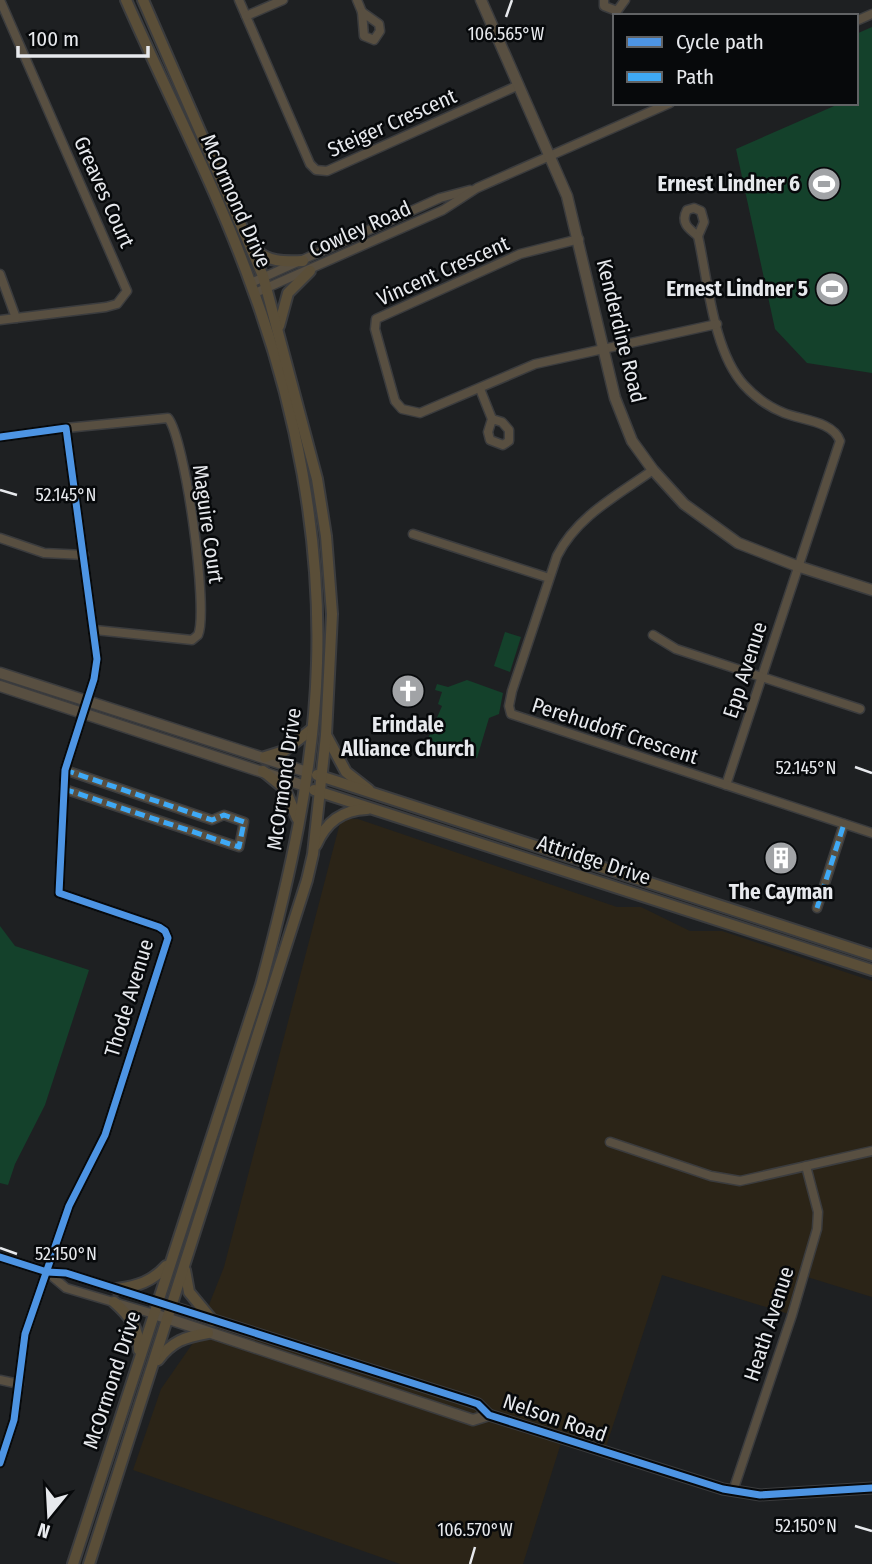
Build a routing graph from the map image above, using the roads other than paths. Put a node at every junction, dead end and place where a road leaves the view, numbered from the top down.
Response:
1 (1, 0) edge
2 (125, 0) edge
3 (143, 0) edge
4 (239, 0) edge
5 (283, 0) edge
6 (357, 0) edge
7 (481, 0) edge
8 (604, 0) edge
9 (625, 0) edge
10 (362, 12) dead end
11 (246, 16) junction
12 (519, 85) junction
13 (665, 105) edge
14 (548, 157) junction
15 (477, 188) junction
16 (698, 236) dead end
17 (579, 239) junction
18 (249, 243) junction
19 (303, 261) junction
20 (310, 271) junction
21 (0, 274) edge
22 (263, 276) junction
23 (253, 288) junction
24 (267, 288) junction
25 (16, 318) junction
26 (0, 320) edge
27 (717, 324) junction
28 (278, 329) junction
29 (603, 347) junction
30 (480, 388) junction
31 (492, 419) dead end
32 (66, 428) junction
33 (0, 437) edge
34 (653, 470) junction
35 (413, 534) dead end
36 (0, 538) edge
37 (84, 555) junction
38 (797, 566) junction
39 (549, 578) junction
40 (872, 590) edge
41 (95, 630) junction
42 (653, 635) dead end
43 (0, 673) edge
44 (761, 677) junction
45 (0, 686) edge
46 (88, 701) junction
47 (860, 709) dead end
48 (84, 712) junction
49 (312, 729) junction
50 (326, 735) junction
51 (265, 757) junction
52 (65, 771) junction
53 (263, 771) junction
54 (307, 772) junction
55 (320, 776) junction
56 (305, 786) junction
57 (726, 786) junction
58 (64, 789) junction
59 (319, 791) junction
60 (371, 792) junction
61 (376, 809) junction
62 (844, 824) junction
63 (299, 825) junction
64 (872, 833) edge
65 (313, 854) junction
66 (817, 908) dead end
67 (872, 955) edge
68 (872, 970) edge
69 (239, 1049) junction
70 (245, 1075) junction
71 (610, 1142) dead end
72 (872, 1151) edge
73 (806, 1166) junction
74 (0, 1257) edge
75 (170, 1262) junction
76 (184, 1265) junction
77 (47, 1272) junction
78 (117, 1289) junction
79 (114, 1302) junction
80 (157, 1302) junction
81 (171, 1307) junction
82 (154, 1314) junction
83 (167, 1319) junction
84 (213, 1321) junction
85 (208, 1332) junction
86 (138, 1363) junction
87 (152, 1368) junction
88 (0, 1380) edge
89 (19, 1384) junction
90 (489, 1415) junction
91 (0, 1463) edge
92 (872, 1488) edge
93 (733, 1491) junction
94 (73, 1564) edge
95 (89, 1564) edge

1 - 25 street, Greaves Court
2 - 23 main road, McOrmond Drive
3 - 18 main road, McOrmond Drive
4 - 11 street
5 - 11 street
6 - 10 street
7 - 12 street, Kenderdine Road
8 - 9 street
11 - 12 street, Steiger Crescent
12 - 14 street, Kenderdine Road
13 - 14 street, Cowley Road
14 - 15 street, Cowley Road
14 - 17 street, Kenderdine Road
15 - 19 street, Cowley Road
15 - 20 street, Cowley Road
16 - 27 street
17 - 29 street, Kenderdine Road
17 - 30 street, Vincent Crescent
18 - 19 main road
18 - 22 main road, McOrmond Drive
19 - 22 street, Cowley Road
20 - 24 street, Cowley Road
20 - 28 main road
21 - 25 street
22 - 23 street, Cowley Road
22 - 24 main road, McOrmond Drive
23 - 24 street, Cowley Road
23 - 49 main road, McOrmond Drive
24 - 28 main road, McOrmond Drive
25 - 26 street
27 - 29 street, Vincent Crescent
27 - 38 street, Epp Avenue
28 - 50 main road, McOrmond Drive
29 - 30 street, Vincent Crescent
29 - 34 street, Kenderdine Road
30 - 31 street
32 - 33 street
32 - 37 street, Thode Avenue
32 - 41 street, Maguire Court
34 - 38 street, Kenderdine Road
34 - 39 street, Perehudoff Crescent
35 - 39 street
36 - 37 street
37 - 41 street, Thode Avenue
38 - 40 street, Kenderdine Road
38 - 44 street, Epp Avenue
39 - 57 street, Perehudoff Crescent
41 - 46 street, Thode Avenue
42 - 44 street
43 - 46 street
44 - 47 street
44 - 57 street, Epp Avenue
45 - 48 street
46 - 48 street, Thode Avenue
46 - 51 street
48 - 52 street, Thode Avenue
48 - 53 street
49 - 51 main road
49 - 54 main road, McOrmond Drive
50 - 55 main road, McOrmond Drive
50 - 60 main road
51 - 54 street
52 - 58 street, Thode Avenue
52 - 58 street
53 - 56 street
53 - 63 main road
54 - 55 main road, Attridge Drive
54 - 56 main road, McOrmond Drive
55 - 59 main road, McOrmond Drive
55 - 60 main road, Attridge Drive
56 - 59 main road, Attridge Drive
56 - 63 main road, McOrmond Drive
57 - 62 street, Perehudoff Crescent
58 - 77 street, Thode Avenue
59 - 61 main road, Attridge Drive
59 - 65 main road, McOrmond Drive
60 - 67 main road, Attridge Drive
61 - 65 main road
61 - 68 main road, Attridge Drive
62 - 64 street, Perehudoff Crescent
62 - 66 street
63 - 69 main road, McOrmond Drive
65 - 70 main road, McOrmond Drive
69 - 70 main road
69 - 75 main road, McOrmond Drive
70 - 76 main road, McOrmond Drive
71 - 73 street
72 - 73 street
73 - 93 street, Heath Avenue
74 - 77 street
75 - 78 main road
75 - 80 main road, McOrmond Drive
76 - 81 main road, McOrmond Drive
76 - 84 main road
77 - 78 street
77 - 79 street
77 - 89 street
78 - 80 street
79 - 82 street
79 - 86 main road
80 - 81 street, Nelson Road
80 - 82 main road, McOrmond Drive
81 - 83 main road, McOrmond Drive
81 - 84 street, Nelson Road
82 - 83 street, Nelson Road
82 - 86 main road, McOrmond Drive
83 - 85 street, Nelson Road
83 - 87 main road, McOrmond Drive
84 - 90 street, Nelson Road
85 - 87 main road
85 - 90 street, Nelson Road
86 - 94 main road, McOrmond Drive
87 - 95 main road, McOrmond Drive
88 - 89 street
89 - 91 street
90 - 93 street, Nelson Road
92 - 93 street, Nelson Road

